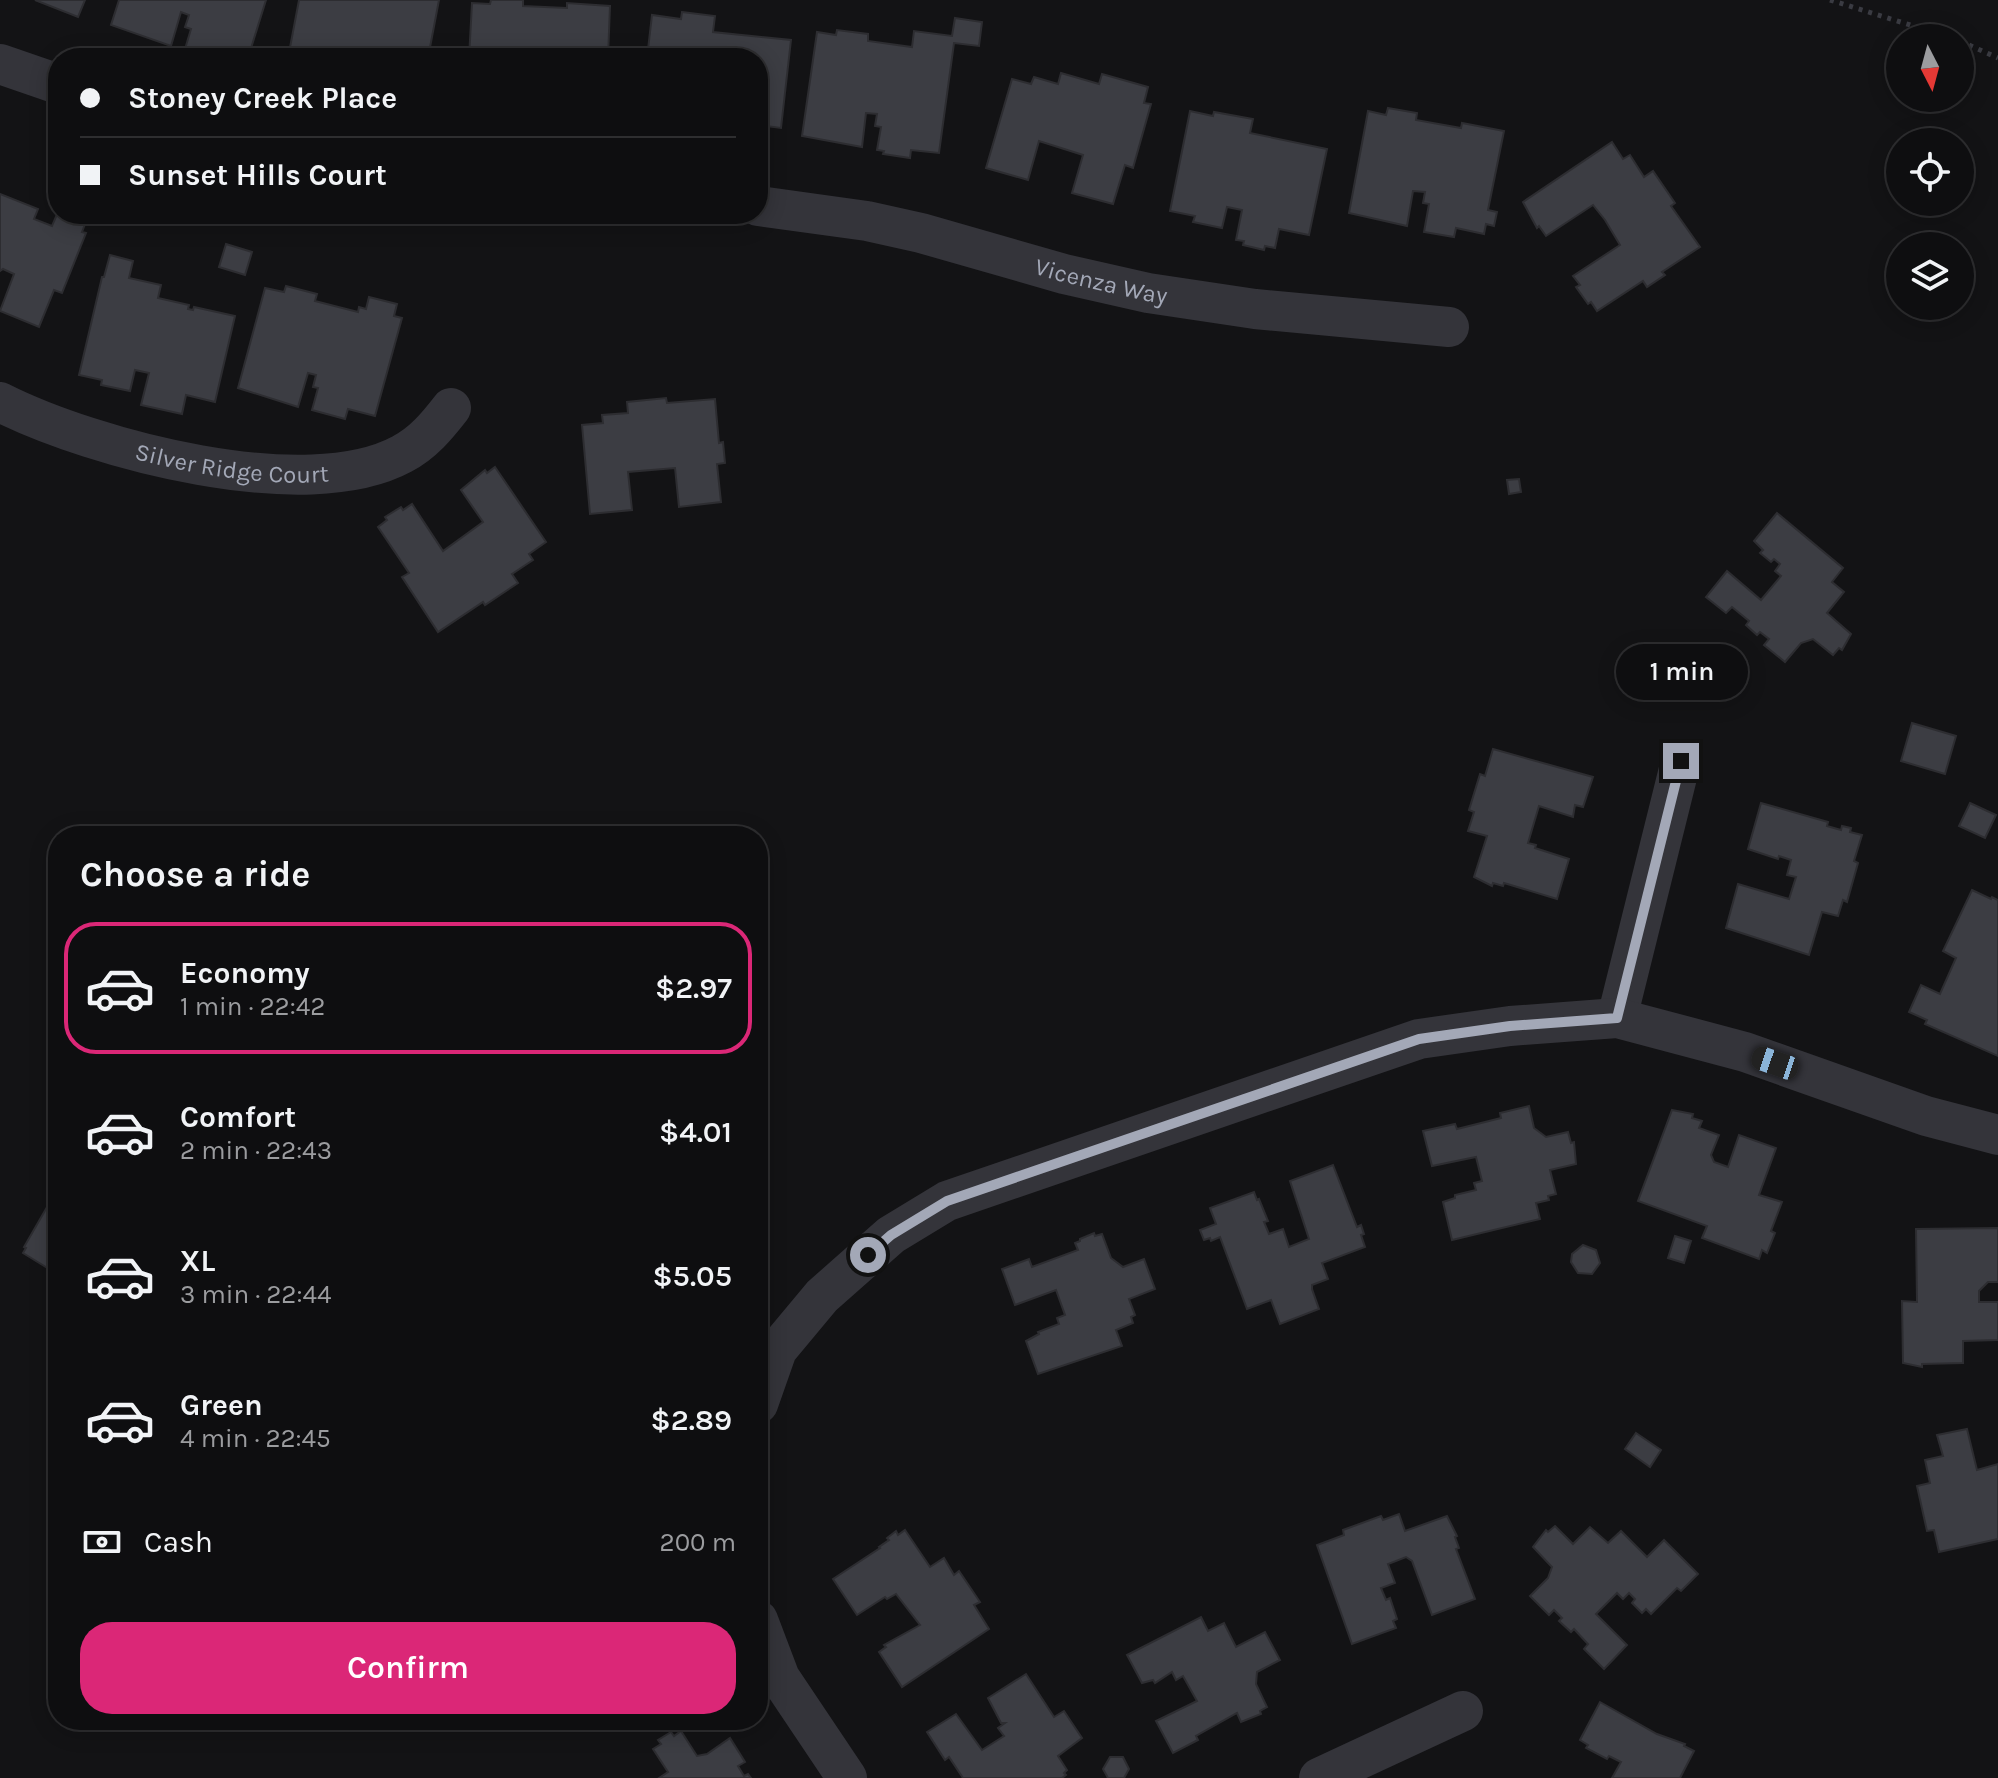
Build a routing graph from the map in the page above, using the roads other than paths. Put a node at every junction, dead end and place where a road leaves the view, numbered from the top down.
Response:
1 (0, 64) edge
2 (48, 81) edge
3 (768, 207) edge
4 (1449, 327) dead end
5 (0, 402) edge
6 (451, 408) dead end
7 (1681, 761) dead end
8 (1617, 1018) junction
9 (1998, 1135) edge
10 (768, 1376) edge
11 (768, 1646) edge
12 (1463, 1711) dead end
13 (847, 1778) edge
14 (1319, 1778) edge

1 - 2 street
3 - 4 street, Vicenza Way
5 - 6 street, Silver Ridge Court
7 - 8 street
8 - 9 street
8 - 10 street
11 - 13 street
12 - 14 street

